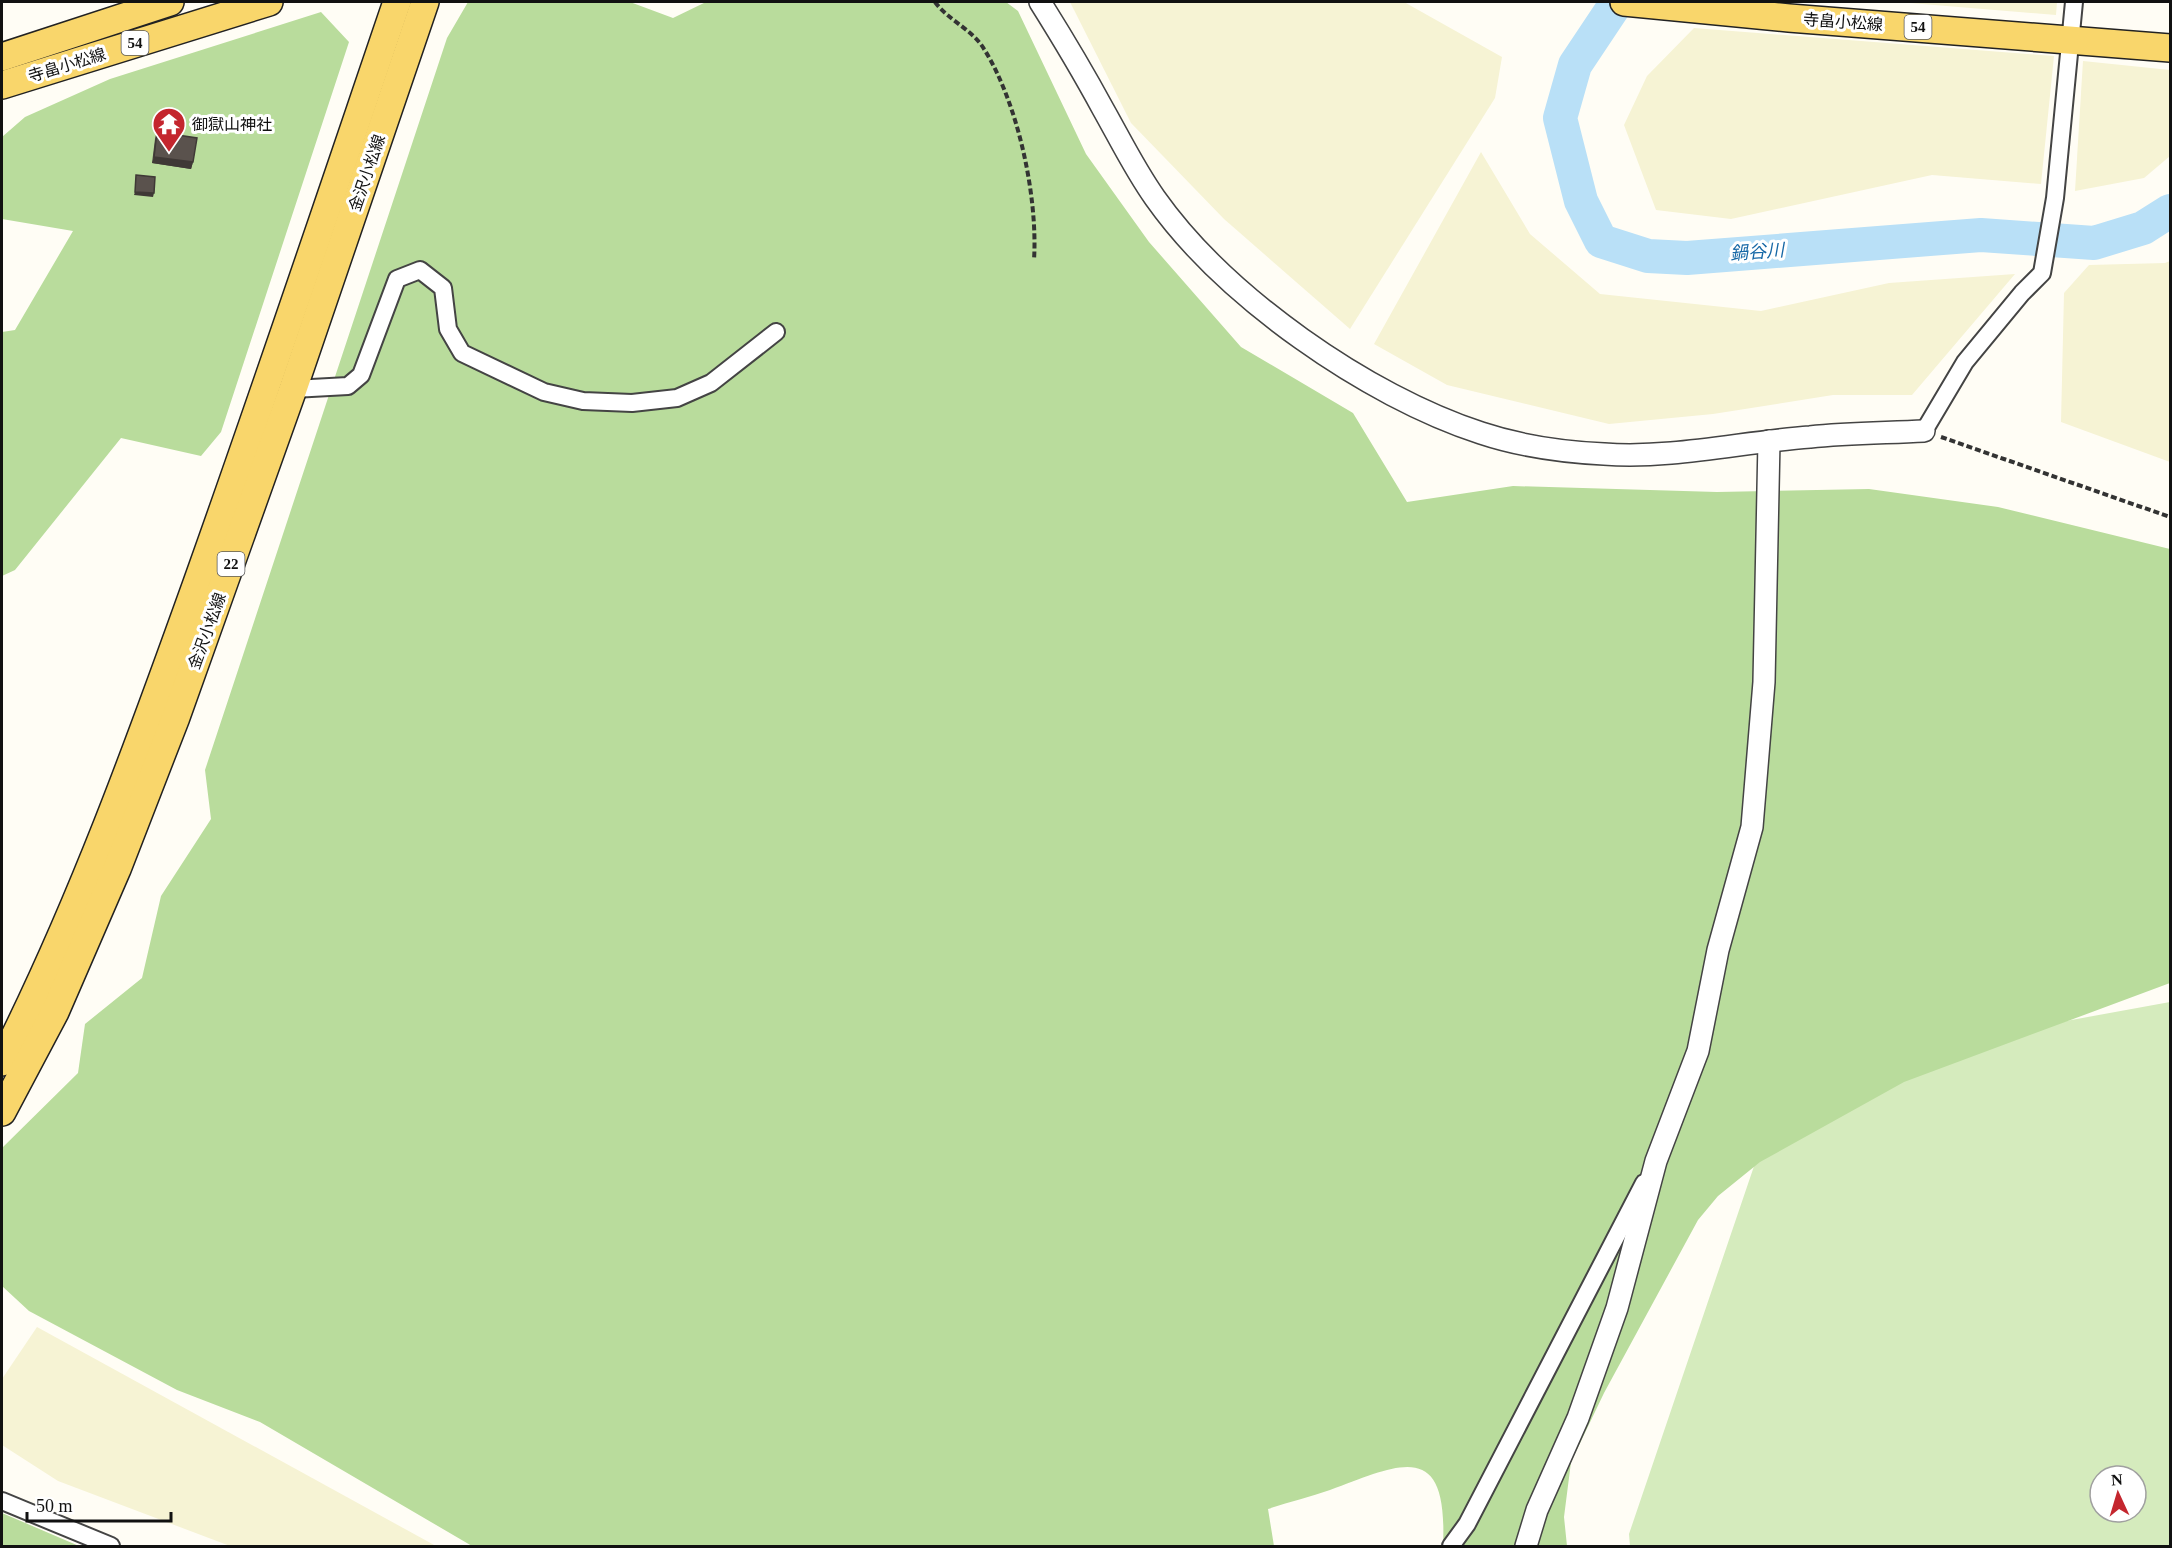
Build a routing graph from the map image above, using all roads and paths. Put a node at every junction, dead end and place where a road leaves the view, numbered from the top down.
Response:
1 (170, 2) edge
2 (269, 2) edge
3 (397, 2) edge
4 (425, 2) edge
5 (935, 2) edge
6 (1040, 2) edge
7 (1624, 2) edge
8 (2074, 2) edge
9 (2070, 39) junction
10 (2170, 48) edge
11 (2, 57) edge
12 (2, 85) edge
13 (1034, 260) dead end
14 (776, 332) dead end
15 (293, 390) junction
16 (1924, 431) junction
17 (1768, 441) junction
18 (2170, 517) edge
19 (2, 1062) edge
20 (2, 1112) edge
21 (1656, 1161) junction
22 (2, 1501) edge
23 (111, 1546) edge
24 (1451, 1546) edge
25 (1526, 1546) edge

1 - 11 main road, 寺畠小松線 / 54
2 - 12 main road, 寺畠小松線 / 54
3 - 19 main road, 金沢小松線 / 22
4 - 15 main road, 金沢小松線 / 22
5 - 13 path
6 - 17 street
7 - 9 main road, 寺畠小松線 / 54
8 - 9 street
9 - 10 main road, 寺畠小松線 / 54
9 - 16 street
14 - 15 street
15 - 20 main road, 金沢小松線 / 22
16 - 17 street
16 - 18 path
17 - 21 street
21 - 24 street
21 - 25 street
22 - 23 street

